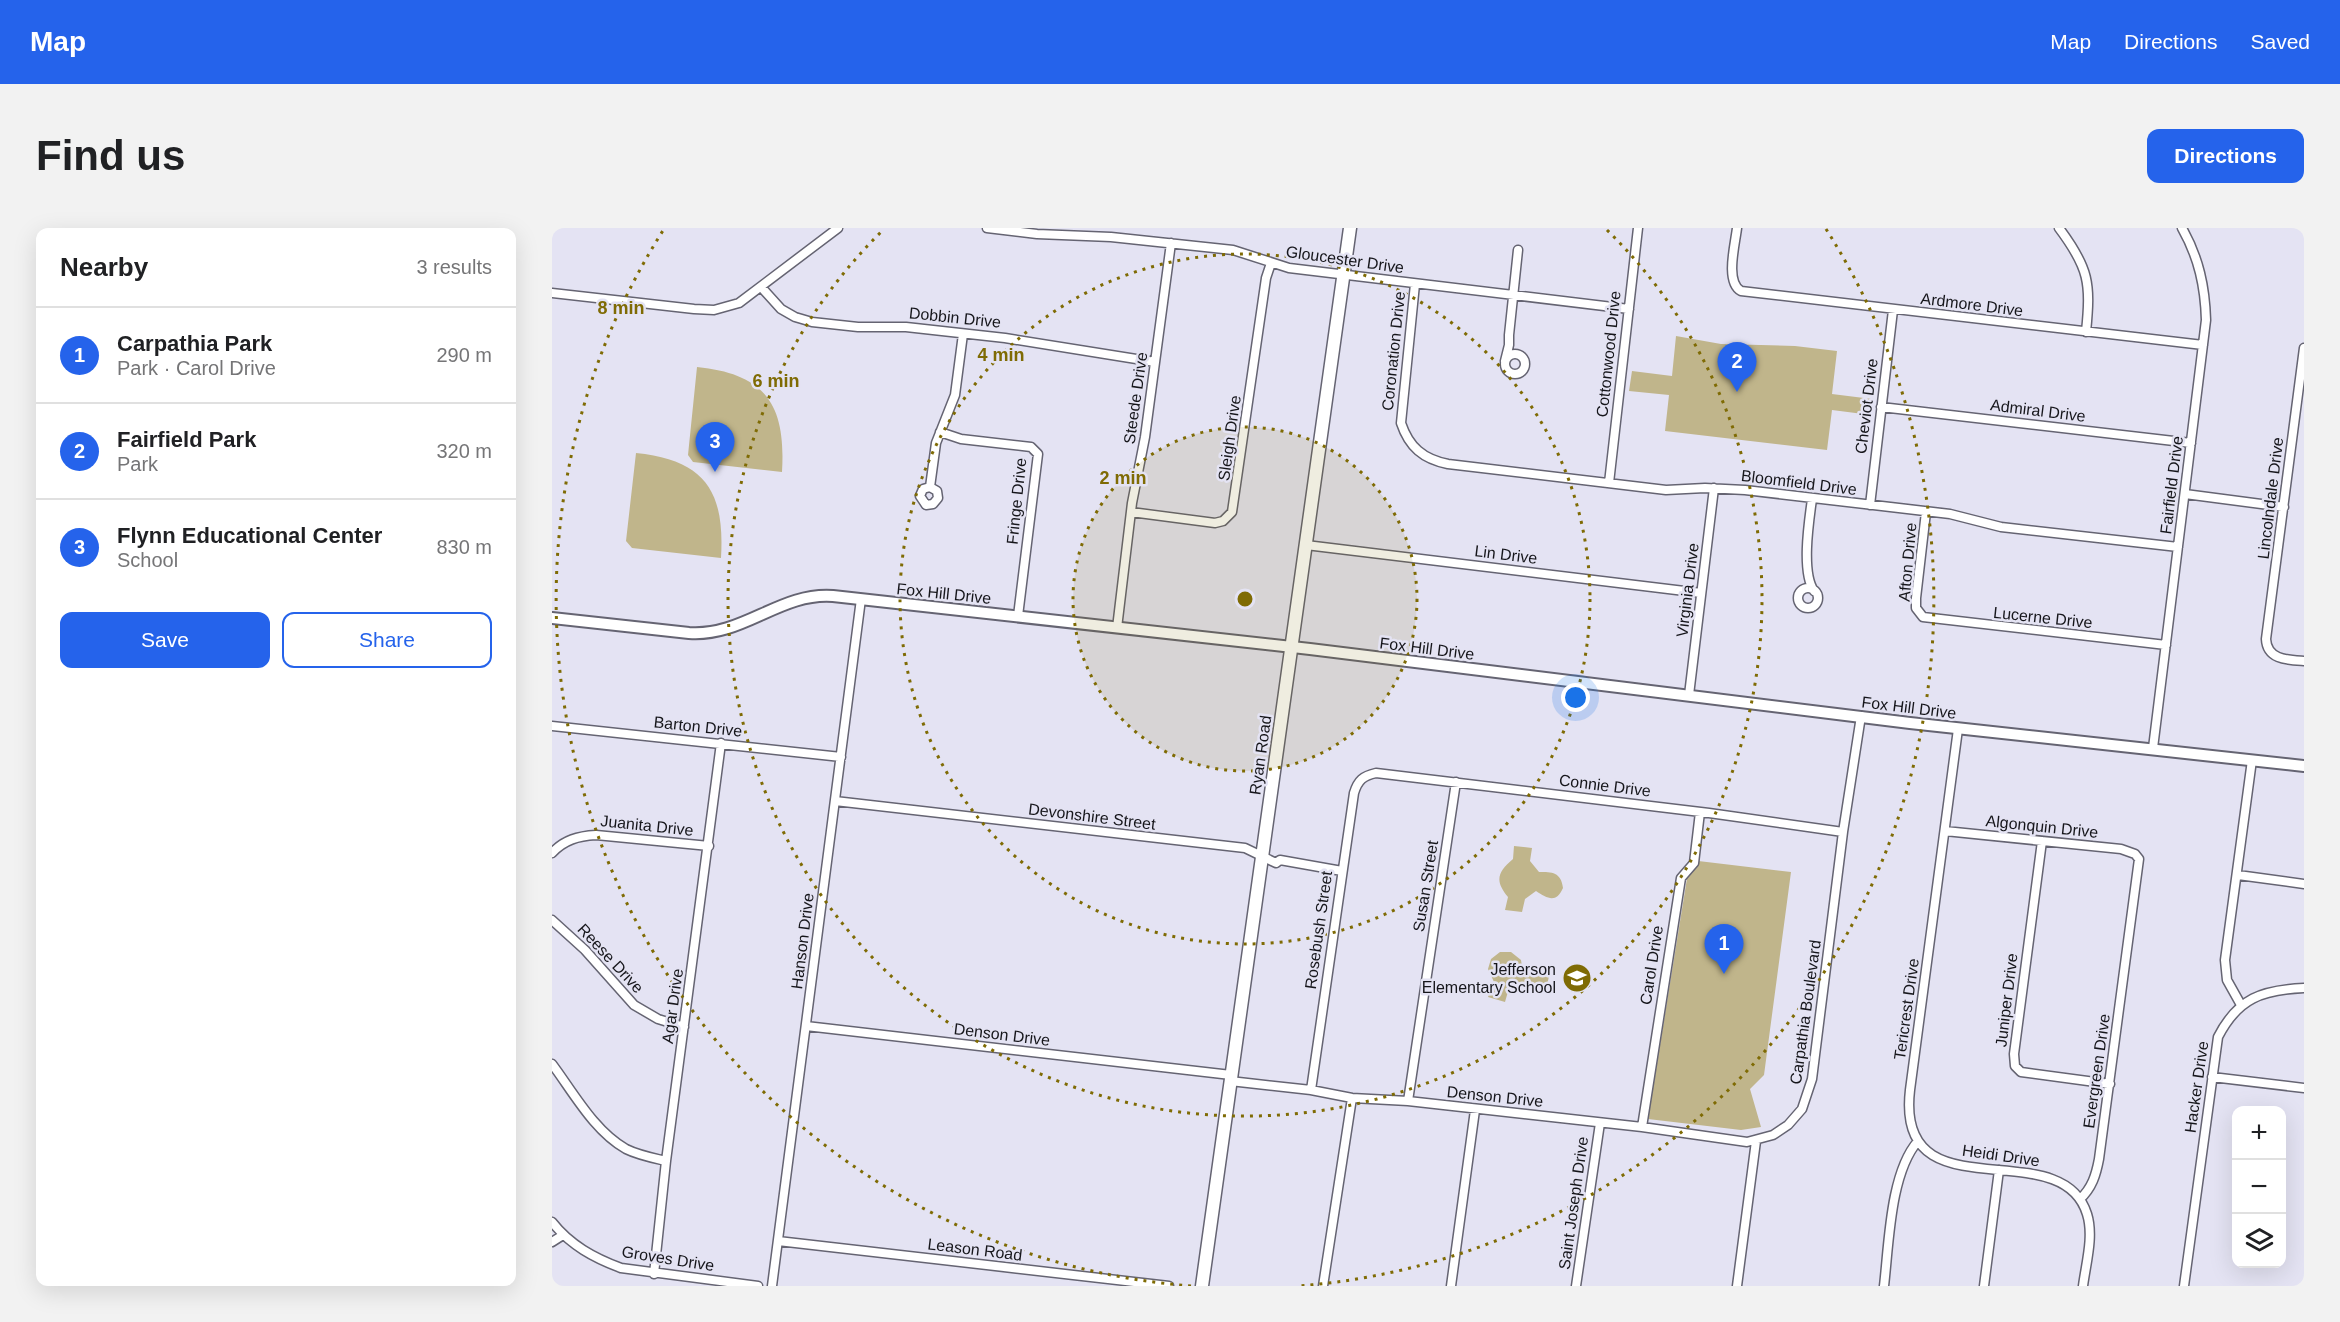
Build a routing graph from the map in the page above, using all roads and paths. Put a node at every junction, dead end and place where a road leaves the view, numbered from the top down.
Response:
1 (838, 228) edge
2 (987, 228) edge
3 (1350, 228) edge
4 (1638, 228) edge
5 (1737, 228) edge
6 (2059, 228) edge
7 (2182, 228) edge
8 (827, 231) edge
9 (1171, 243) junction
10 (1518, 250) dead end
11 (1271, 263) junction
12 (1344, 275) junction
13 (1415, 284) junction
14 (762, 288) junction
15 (552, 293) edge
16 (1513, 295) junction
17 (1629, 309) junction
18 (1893, 310) junction
19 (2086, 332) junction
20 (963, 334) junction
21 (1509, 345) junction
22 (2203, 345) junction
23 (2304, 348) edge
24 (1521, 356) junction
25 (1505, 361) junction
26 (1155, 362) junction
27 (1881, 407) junction
28 (940, 432) junction
29 (2191, 443) junction
30 (1418, 452) joint
31 (1609, 483) junction
32 (930, 487) dead end
33 (1714, 488) junction
34 (2185, 494) junction
35 (1812, 499) junction
36 (1870, 505) junction
37 (2284, 507) junction
38 (1131, 512) junction
39 (1926, 512) junction
40 (1306, 545) junction
41 (2178, 547) junction
42 (1808, 580) junction
43 (1802, 590) junction
44 (1814, 591) junction
45 (1701, 594) junction
46 (861, 599) junction
47 (1919, 614) joint
48 (1018, 616) junction
49 (552, 618) edge
50 (1117, 628) junction
51 (2166, 645) junction
52 (1292, 647) junction
53 (2304, 662) edge
54 (1689, 695) junction
55 (1861, 716) junction
56 (552, 726) edge
57 (1958, 729) junction
58 (722, 743) junction
59 (2153, 748) junction
60 (841, 757) junction
61 (2252, 760) junction
62 (2304, 766) edge
63 (1363, 777) joint
64 (1456, 783) junction
65 (835, 801) junction
66 (1700, 812) junction
67 (1945, 831) junction
68 (1844, 832) junction
69 (2042, 841) junction
70 (709, 846) junction
71 (552, 853) edge
72 (2135, 854) joint
73 (1262, 856) junction
74 (1342, 871) junction
75 (2238, 875) junction
76 (2304, 884) edge
77 (552, 920) edge
78 (2304, 988) edge
79 (2241, 1005) junction
80 (806, 1026) junction
81 (684, 1027) junction
82 (552, 1064) edge
83 (2212, 1077) junction
84 (1231, 1078) junction
85 (2110, 1084) junction
86 (2304, 1088) edge
87 (1311, 1090) junction
88 (1352, 1098) junction
89 (1408, 1101) junction
90 (1476, 1110) junction
91 (1600, 1123) junction
92 (1642, 1127) junction
93 (1756, 1141) junction
94 (1918, 1141) junction
95 (666, 1161) junction
96 (1999, 1170) junction
97 (2080, 1198) junction
98 (552, 1222) edge
99 (562, 1235) junction
100 (778, 1241) junction
101 (552, 1242) edge
102 (654, 1274) junction
103 (758, 1286) edge
104 (772, 1286) edge
105 (1169, 1286) edge
106 (1202, 1286) edge
107 (1323, 1286) edge
108 (1451, 1286) edge
109 (1576, 1286) edge
110 (1737, 1286) edge
111 (1884, 1286) edge
112 (1984, 1286) edge
113 (2083, 1286) edge
114 (2184, 1286) edge

1 - 8 street
2 - 9 street, Gloucester Drive
3 - 12 main road, Ryan Road
4 - 17 street, Cottonwood Drive
5 - 18 street, Ardmore Drive
6 - 19 street
7 - 22 street, Fairfield Drive
8 - 14 street
9 - 11 street, Gloucester Drive
9 - 26 street, Steede Drive
10 - 16 street
11 - 12 street, Gloucester Drive
11 - 38 street, Sleigh Drive
12 - 13 street, Gloucester Drive
12 - 40 main road, Ryan Road
13 - 16 street, Gloucester Drive
13 - 30 street, Coronation Drive
14 - 15 street
14 - 20 street, Dobbin Drive
16 - 17 street, Gloucester Drive
16 - 21 street
17 - 31 street, Cottonwood Drive
18 - 19 street, Ardmore Drive
18 - 27 street, Cheviot Drive
19 - 22 street, Ardmore Drive
20 - 26 street, Dobbin Drive
20 - 28 street
21 - 24 street
21 - 25 street
22 - 29 street, Fairfield Drive
23 - 37 street, Lincolndale Drive
24 - 25 street
24 - 25 street
26 - 38 street, Steede Drive
27 - 29 street, Admiral Drive
27 - 36 street, Cheviot Drive
28 - 32 street
28 - 48 street, Fringe Drive
29 - 34 street, Fairfield Drive
30 - 31 street, Bloomfield Drive
31 - 33 street, Bloomfield Drive
33 - 35 street, Bloomfield Drive
33 - 45 street, Virginia Drive
34 - 37 street
34 - 41 street, Fairfield Drive
35 - 36 street, Bloomfield Drive
35 - 42 street
36 - 39 street, Bloomfield Drive
37 - 53 street, Lincolndale Drive
38 - 50 street, Steede Drive
39 - 41 street, Bloomfield Drive
39 - 47 street, Afton Drive
40 - 45 street, Lin Drive
40 - 52 main road, Ryan Road
41 - 51 street, Fairfield Drive
42 - 43 street
42 - 44 street
43 - 44 street
43 - 44 street
45 - 54 street, Virginia Drive
46 - 48 street, Fox Hill Drive
46 - 49 street, Fox Hill Drive
46 - 60 street, Hanson Drive
47 - 51 street, Lucerne Drive
48 - 50 street, Fox Hill Drive
50 - 52 street, Fox Hill Drive
51 - 59 street, Fairfield Drive
52 - 54 street, Fox Hill Drive
52 - 73 main road, Ryan Road
54 - 55 street, Fox Hill Drive
55 - 57 street, Fox Hill Drive
55 - 68 street, Carpathia Boulevard
56 - 58 street, Barton Drive
57 - 59 street, Fox Hill Drive
57 - 67 street, Tericrest Drive
58 - 60 street, Barton Drive
58 - 70 street, Agar Drive
59 - 61 street, Fox Hill Drive
60 - 65 street, Hanson Drive
61 - 62 street, Fox Hill Drive
61 - 75 street
63 - 64 street, Connie Drive
63 - 74 street, Rosebush Street
64 - 66 street, Connie Drive
64 - 89 street, Susan Street
65 - 73 street, Devonshire Street
65 - 80 street, Hanson Drive
66 - 68 street, Connie Drive
66 - 92 street, Carol Drive
67 - 69 street, Algonquin Drive
67 - 94 street, Tericrest Drive
68 - 93 street, Carpathia Boulevard
69 - 72 street, Algonquin Drive
69 - 85 street, Juniper Drive
70 - 71 street, Juanita Drive
70 - 81 street, Agar Drive
72 - 85 street, Evergreen Drive
73 - 74 street, Devonshire Street
73 - 84 main road, Ryan Road
74 - 87 street, Rosebush Street
75 - 76 street
75 - 79 street
77 - 81 street, Reese Drive
78 - 79 street
79 - 83 street, Hacker Drive
80 - 84 street, Denson Drive
80 - 100 street, Hanson Drive
81 - 95 street, Agar Drive
82 - 95 street
83 - 86 street
83 - 114 street, Hacker Drive
84 - 87 street, Denson Drive
84 - 106 main road, Ryan Road
85 - 97 street, Evergreen Drive
87 - 88 street, Denson Drive
88 - 89 street, Denson Drive
88 - 107 street
89 - 90 street, Denson Drive
90 - 91 street, Denson Drive
90 - 108 street
91 - 92 street, Denson Drive
91 - 109 street, Saint Joseph Drive
92 - 93 street, Denson Drive
93 - 110 street
94 - 96 street, Heidi Drive
94 - 111 street
95 - 102 street, Agar Drive
96 - 97 street, Heidi Drive
96 - 112 street
97 - 113 street
98 - 99 street, Groves Drive
99 - 101 street
99 - 102 street, Groves Drive
100 - 104 street, Hanson Drive
100 - 105 street, Leason Road
102 - 103 street, Groves Drive

